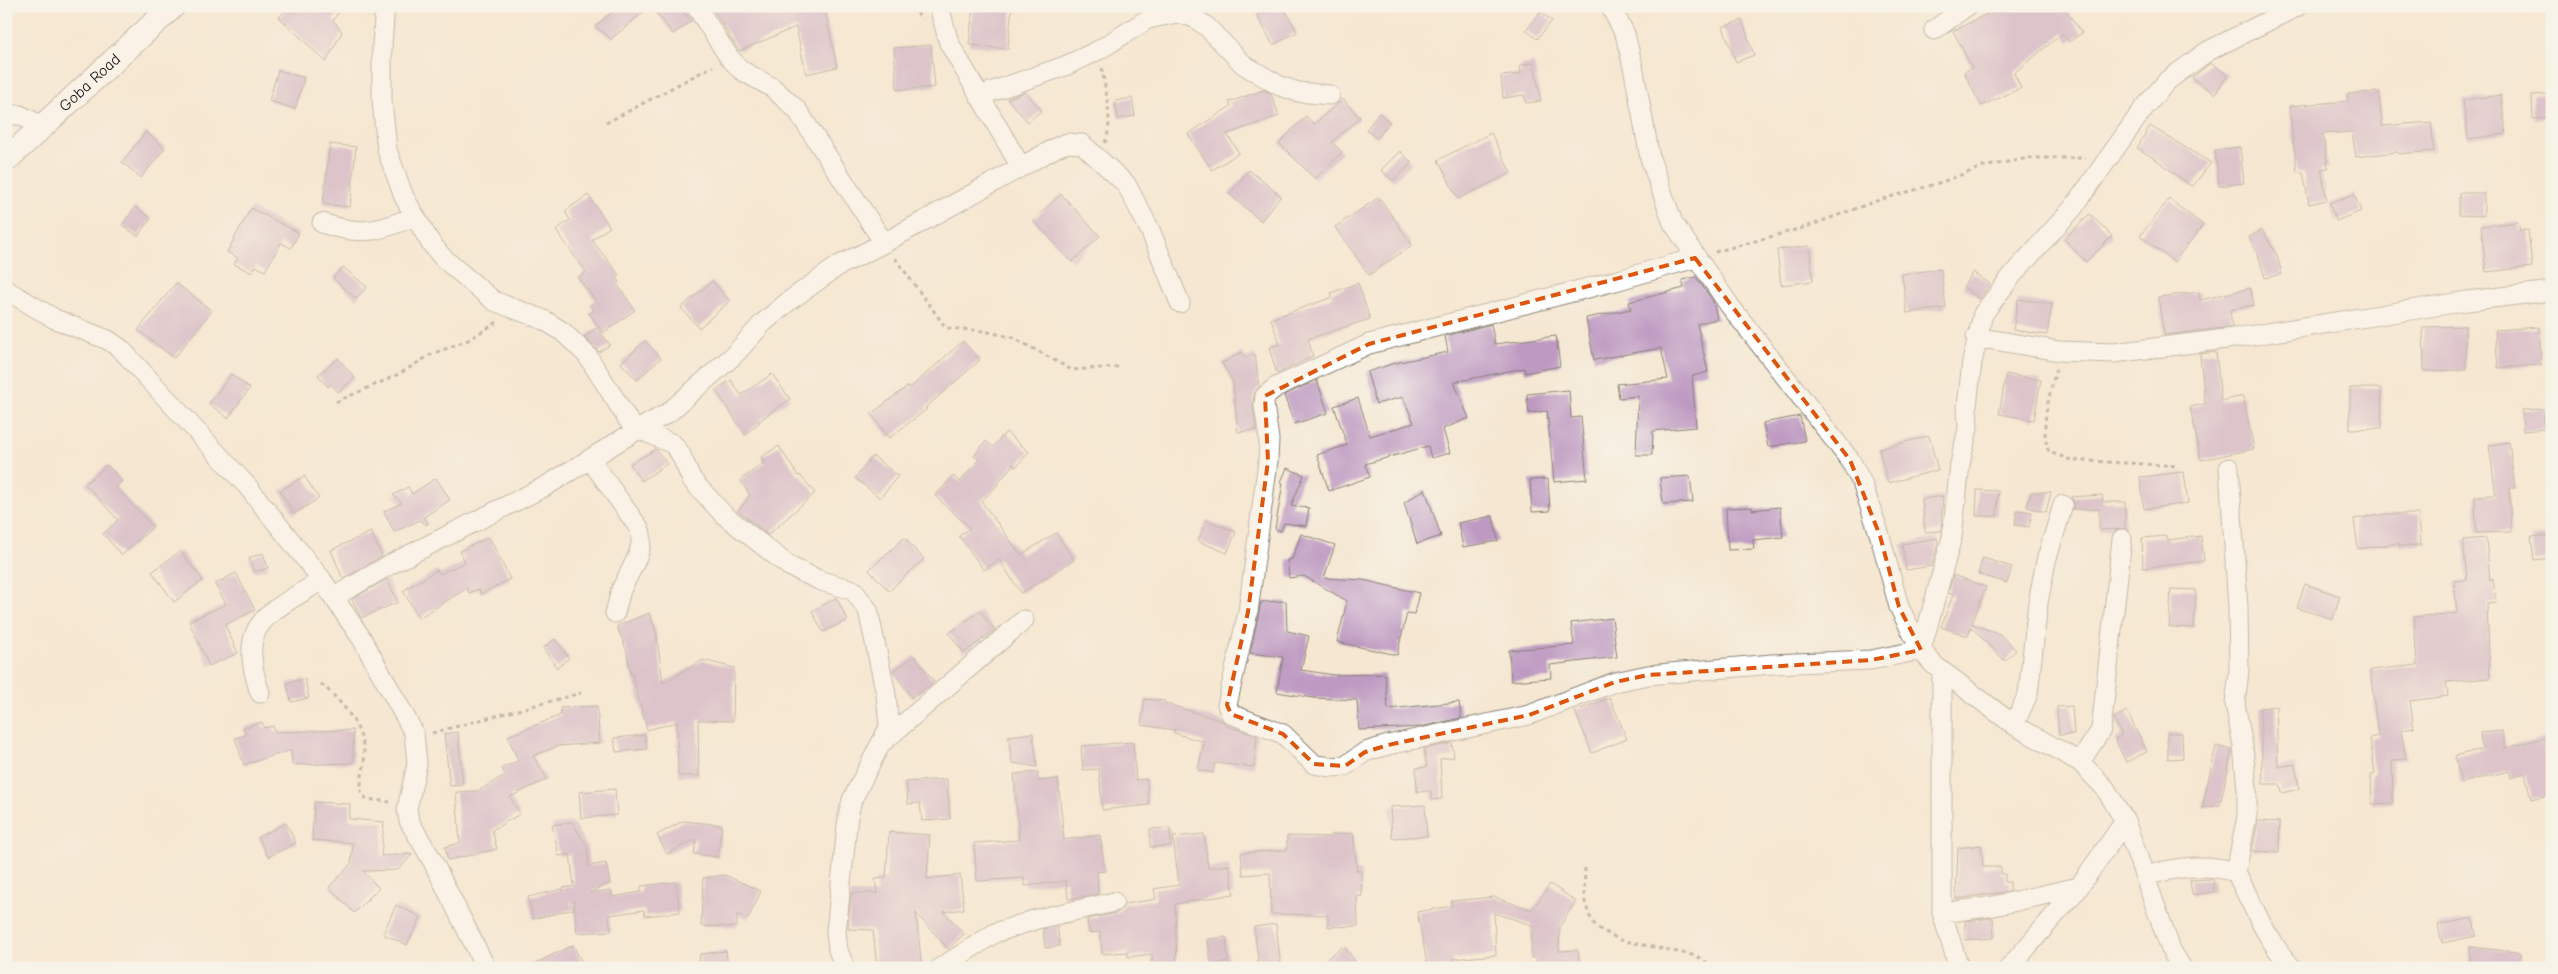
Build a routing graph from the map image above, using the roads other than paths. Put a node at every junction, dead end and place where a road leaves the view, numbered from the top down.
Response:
1 (173, 6) edge
2 (696, 6) edge
3 (939, 6) edge
4 (1610, 6) edge
5 (1967, 6) edge
6 (2298, 6) edge
7 (388, 7) edge
8 (1934, 30) dead end
9 (979, 96) junction
10 (1330, 96) dead end
11 (6, 115) edge
12 (42, 126) junction
13 (6, 160) edge
14 (1021, 167) junction
15 (414, 216) junction
16 (322, 223) dead end
17 (884, 243) junction
18 (1695, 258) junction
19 (6, 290) edge
20 (2552, 290) edge
21 (1180, 303) dead end
22 (1976, 337) junction
23 (637, 430) junction
24 (590, 459) junction
25 (2228, 468) dead end
26 (2062, 505) dead end
27 (2122, 539) dead end
28 (322, 580) junction
29 (334, 597) junction
30 (616, 613) dead end
31 (1024, 620) dead end
32 (1922, 650) junction
33 (1942, 672) junction
34 (260, 693) dead end
35 (2014, 724) junction
36 (883, 741) junction
37 (2080, 762) junction
38 (2125, 821) junction
39 (2236, 872) junction
40 (2146, 876) junction
41 (2079, 887) junction
42 (1114, 902) dead end
43 (1942, 912) junction
44 (486, 968) edge
45 (845, 968) edge
46 (940, 968) edge
47 (1959, 968) edge
48 (2009, 968) edge
49 (2182, 968) edge
50 (2292, 968) edge

1 - 12 main road, Goba Road
2 - 17 street
3 - 9 street
4 - 18 street
5 - 8 street
6 - 22 street
7 - 15 street
9 - 10 street
9 - 14 street
11 - 12 street
12 - 13 main road, Goba Road
14 - 17 street
14 - 21 street
15 - 16 street
15 - 23 street
17 - 23 street
18 - 32 street
18 - 32 street
19 - 28 street
20 - 22 street
22 - 32 street
23 - 24 street
23 - 36 street
24 - 29 street
24 - 30 street
25 - 39 street
26 - 35 street
27 - 37 street
28 - 29 street
28 - 34 street
29 - 44 street
31 - 36 street
32 - 33 street
33 - 35 street
33 - 43 street
35 - 37 street
36 - 45 street
37 - 38 street
38 - 40 street
38 - 41 street
39 - 40 street
39 - 50 street
40 - 49 street
41 - 43 street
41 - 48 street
42 - 46 street
43 - 47 street

